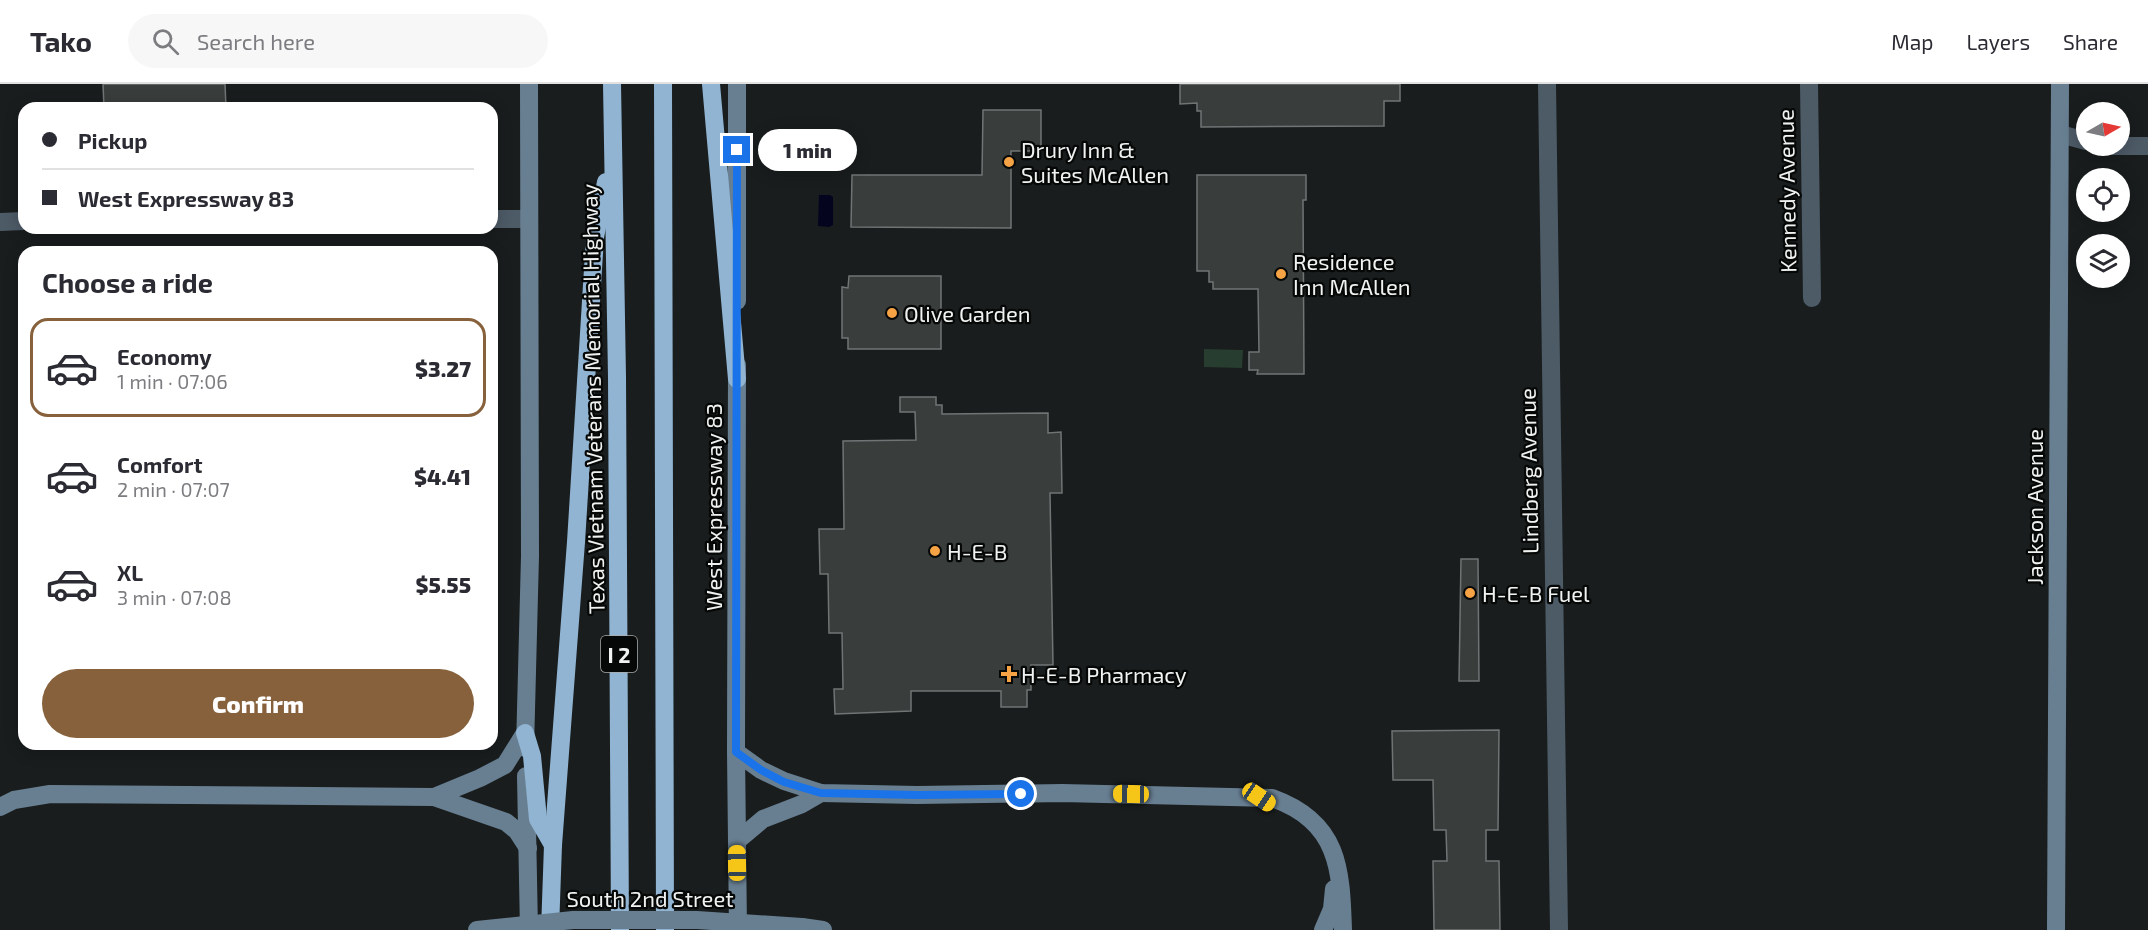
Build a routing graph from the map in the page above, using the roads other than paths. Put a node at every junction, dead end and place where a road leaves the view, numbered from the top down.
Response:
1 (529, 84) edge
2 (612, 84) edge
3 (663, 84) edge
4 (711, 84) edge
5 (737, 84) edge
6 (1547, 84) edge
7 (1809, 84) edge
8 (2060, 84) edge
9 (2060, 134) junction
10 (2076, 138) edge
11 (2130, 146) edge
12 (2148, 146) edge
13 (613, 147) junction
14 (498, 219) edge
15 (529, 219) junction
16 (18, 221) edge
17 (0, 222) edge
18 (1812, 298) dead end
19 (737, 378) junction
20 (525, 733) junction
21 (736, 752) junction
22 (821, 793) junction
23 (434, 797) junction
24 (1259, 797) junction
25 (0, 807) edge
26 (737, 841) junction
27 (553, 845) junction
28 (528, 848) junction
29 (477, 930) edge
30 (529, 930) edge
31 (550, 930) edge
32 (620, 930) edge
33 (665, 930) edge
34 (738, 930) edge
35 (823, 930) edge
36 (1323, 930) edge
37 (1343, 930) edge
38 (1559, 930) edge
39 (2056, 930) edge

1 - 15 main road
2 - 13 highway, Texas Vietnam Veterans Memorial Highway / I 2
3 - 33 highway, I 2
4 - 19 highway
5 - 19 main road, West Expressway 83
6 - 38 street, Lindberg Avenue
7 - 18 street, Kennedy Avenue
8 - 9 main road, Jackson Avenue
9 - 10 street
9 - 39 main road, Jackson Avenue
11 - 12 street
13 - 27 highway
13 - 32 highway, Texas Vietnam Veterans Memorial Highway / I 2
14 - 15 street
15 - 20 main road
16 - 17 street
19 - 21 main road, West Expressway 83
20 - 23 main road
20 - 27 highway
20 - 28 main road
21 - 22 main road
21 - 26 main road, West Expressway 83
22 - 24 main road
22 - 26 main road
23 - 25 main road
23 - 28 main road
24 - 36 main road
24 - 37 main road
26 - 34 main road, West Expressway 83
27 - 31 highway
28 - 30 main road
29 - 35 main road, South 2nd Street, bridge

